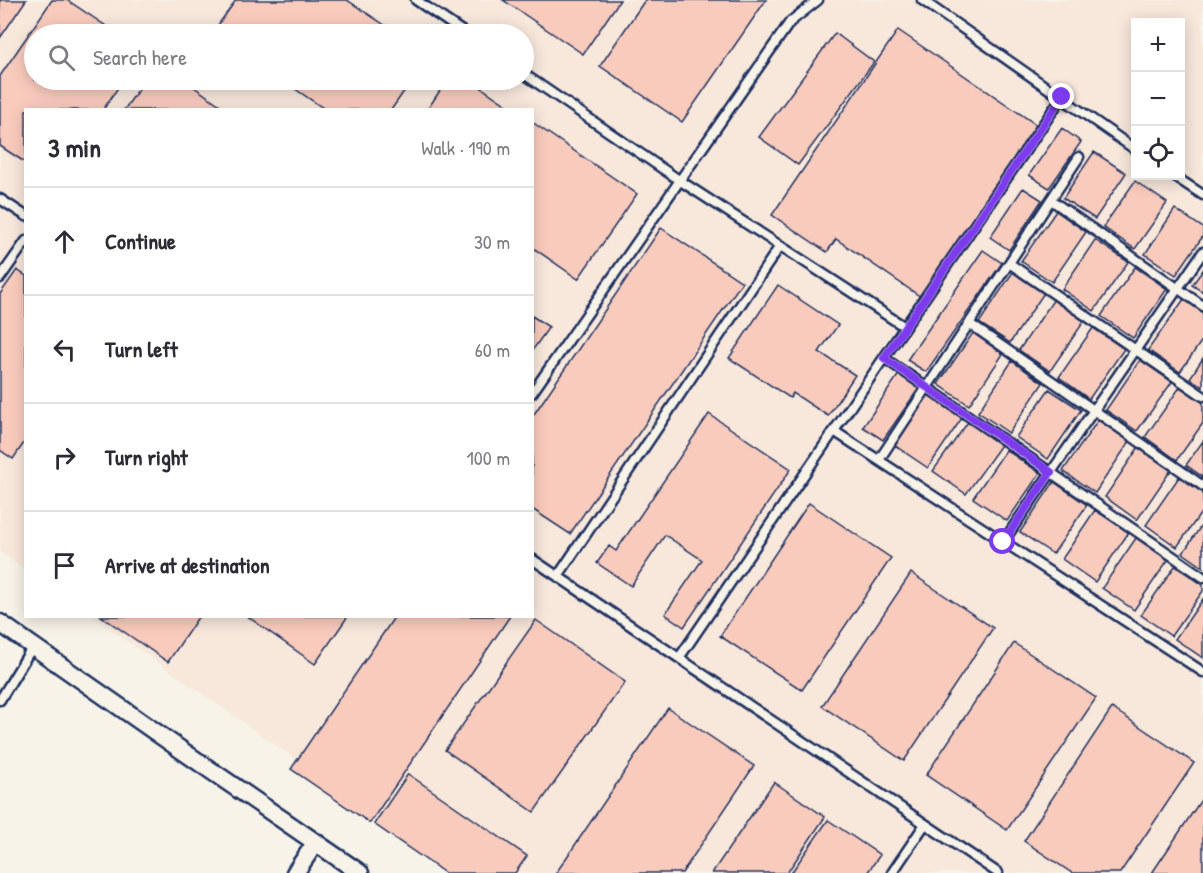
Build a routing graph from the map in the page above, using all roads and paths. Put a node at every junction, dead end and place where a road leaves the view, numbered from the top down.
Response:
1 (416, 0) edge
2 (818, 0) edge
3 (922, 0) edge
4 (451, 24) edge
5 (534, 81) edge
6 (1062, 97) junction
7 (1131, 146) edge
8 (1079, 157) dead end
9 (680, 180) junction
10 (1180, 180) edge
11 (1203, 195) edge
12 (0, 199) edge
13 (1051, 200) junction
14 (24, 215) edge
15 (24, 244) edge
16 (780, 246) junction
17 (1203, 252) edge
18 (1009, 264) junction
19 (0, 278) edge
20 (1178, 288) junction
21 (1203, 306) edge
22 (970, 324) junction
23 (905, 327) junction
24 (1135, 350) junction
25 (884, 358) junction
26 (927, 387) junction
27 (534, 390) edge
28 (1203, 396) edge
29 (1094, 410) junction
30 (834, 431) junction
31 (879, 460) junction
32 (1051, 472) junction
33 (1203, 486) edge
34 (1003, 542) junction
35 (534, 560) edge
36 (558, 576) junction
37 (1203, 577) edge
38 (0, 622) edge
39 (33, 646) junction
40 (679, 658) junction
41 (1203, 672) edge
42 (0, 700) edge
43 (925, 824) junction
44 (316, 842) junction
45 (295, 873) edge
46 (360, 873) edge
47 (892, 873) edge
48 (998, 873) edge

1 - 4 lane
2 - 9 lane
3 - 6 lane
5 - 9 lane
6 - 7 lane
6 - 23 lane
8 - 13 lane
9 - 16 lane
9 - 27 lane
10 - 11 lane
12 - 14 lane
13 - 18 lane
13 - 20 lane
15 - 19 lane
16 - 23 lane
16 - 36 lane
17 - 20 lane
18 - 22 lane
18 - 24 lane
20 - 21 lane
20 - 24 lane
22 - 26 lane
22 - 29 lane
23 - 25 lane
24 - 28 lane
24 - 29 lane
25 - 26 lane
25 - 30 lane
26 - 31 lane
26 - 32 lane
29 - 32 lane
29 - 33 lane
30 - 31 lane
30 - 40 lane
31 - 34 lane
32 - 34 lane
32 - 37 lane
34 - 41 lane
35 - 36 lane
36 - 40 lane
38 - 39 street
39 - 42 lane
39 - 44 street
40 - 43 lane
43 - 47 lane
43 - 48 lane
44 - 45 street
44 - 46 street

